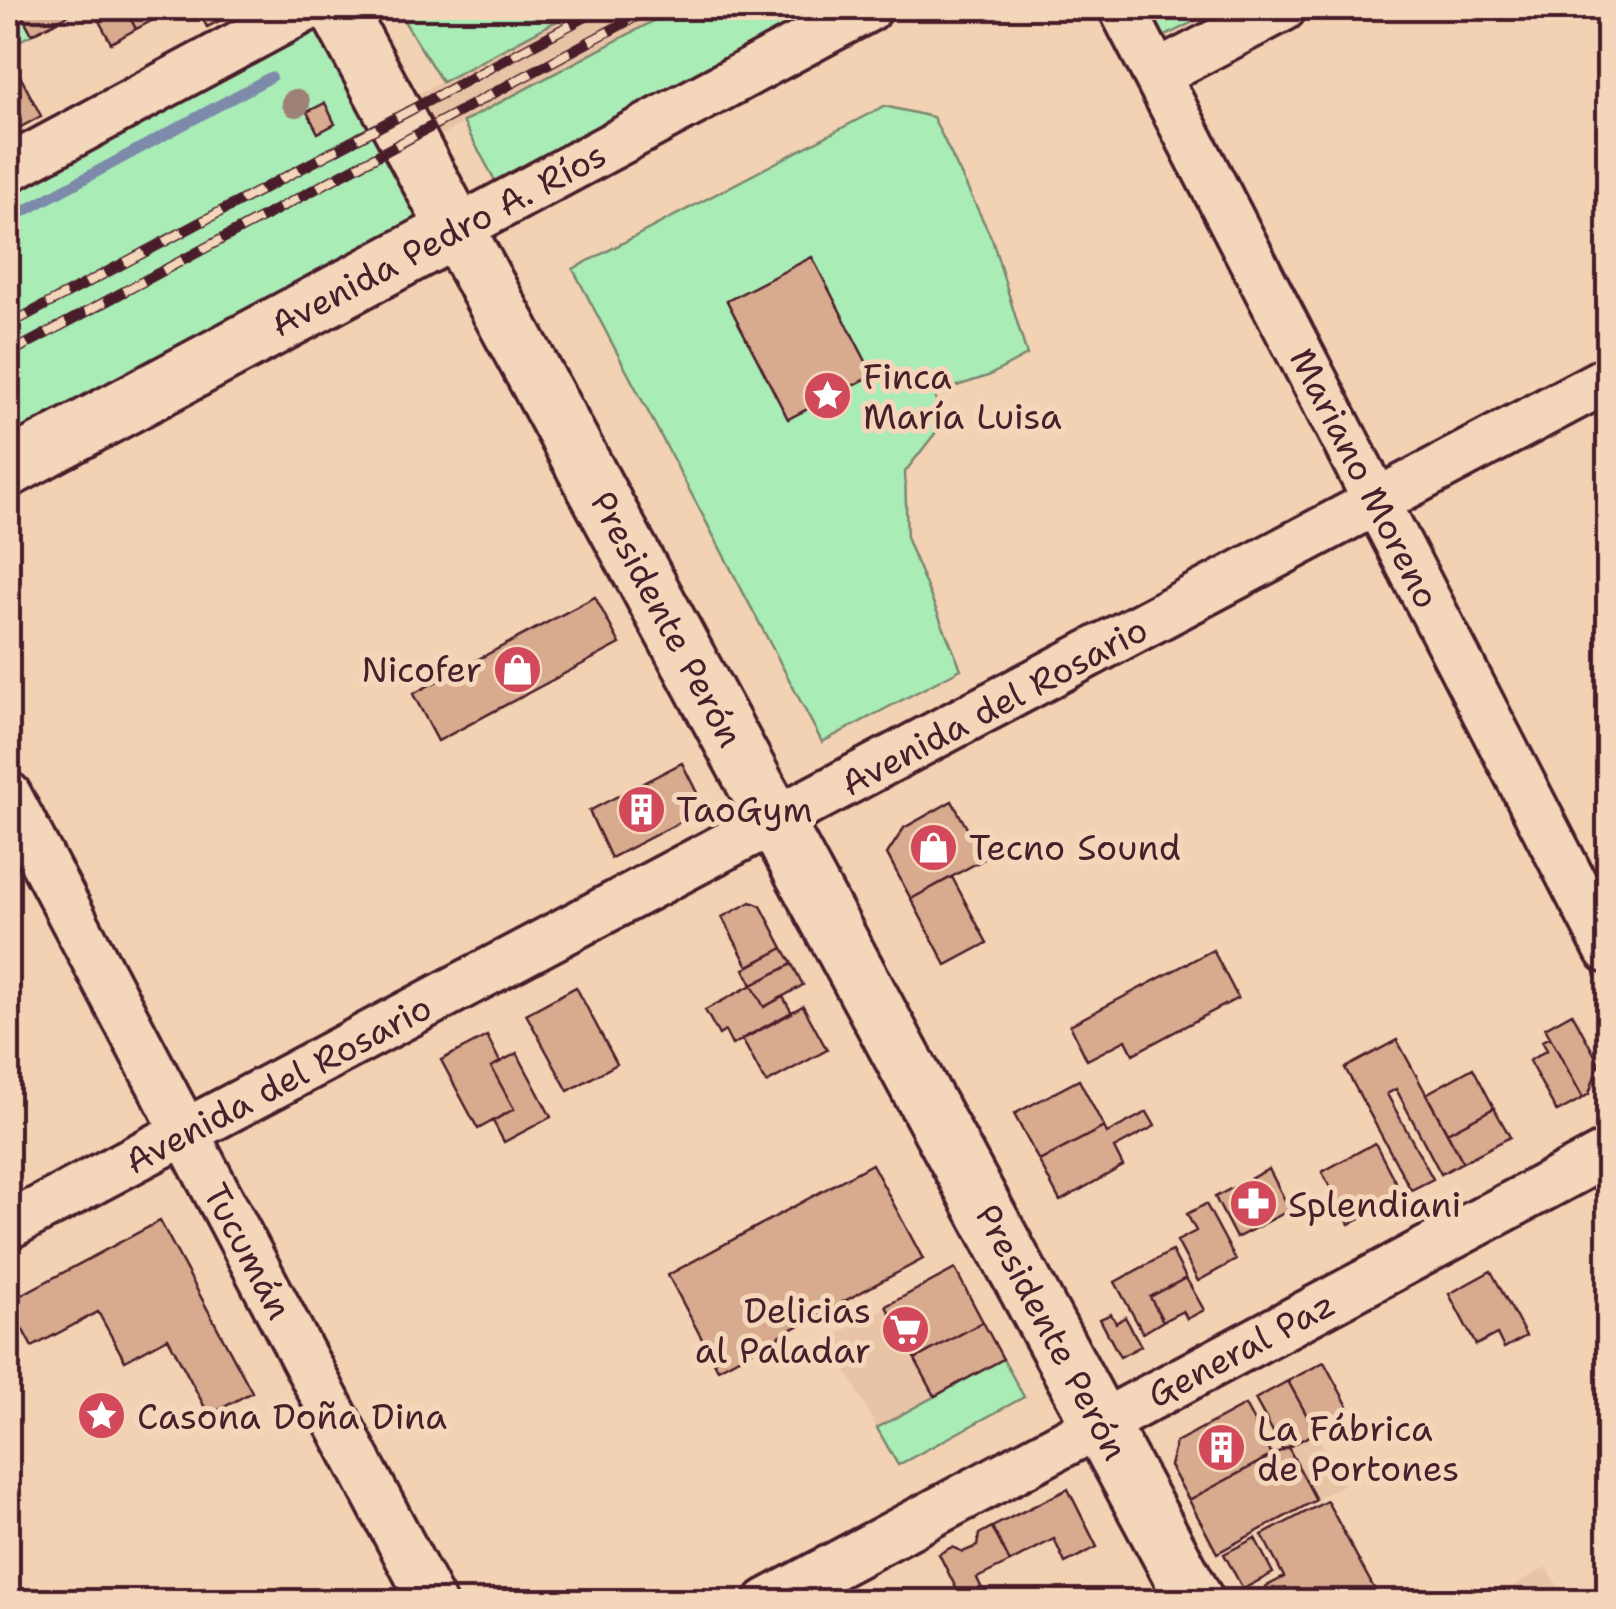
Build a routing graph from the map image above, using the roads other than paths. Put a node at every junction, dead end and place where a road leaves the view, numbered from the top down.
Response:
1 (308, 8) edge
2 (337, 8) edge
3 (869, 8) edge
4 (1122, 8) edge
5 (1283, 8) edge
6 (1157, 74) junction
7 (8, 169) edge
8 (457, 229) junction
9 (1608, 379) edge
10 (8, 469) edge
11 (1378, 502) junction
12 (8, 795) edge
13 (777, 822) junction
14 (1608, 950) edge
15 (186, 1133) junction
16 (1608, 1153) edge
17 (8, 1226) edge
18 (1100, 1424) junction
19 (432, 1602) edge
20 (767, 1602) edge
21 (1196, 1602) edge

1 - 7 street
2 - 8 main road, Presidente Perón
3 - 8 street, Avenida Pedro A. Ríos
4 - 6 street, Mariano Moreno
5 - 6 street
6 - 11 street, Mariano Moreno
8 - 10 main road, Avenida Pedro A. Ríos
8 - 13 main road, Presidente Perón
9 - 11 street, Avenida del Rosario
11 - 13 street, Avenida del Rosario
11 - 14 street, Mariano Moreno
12 - 15 street, Tucumán
13 - 15 street, Avenida del Rosario
13 - 18 main road, Presidente Perón
15 - 17 street, Avenida del Rosario
15 - 19 street, Tucumán
16 - 18 street, General Paz
18 - 20 street, General Paz
18 - 21 main road, Presidente Perón

